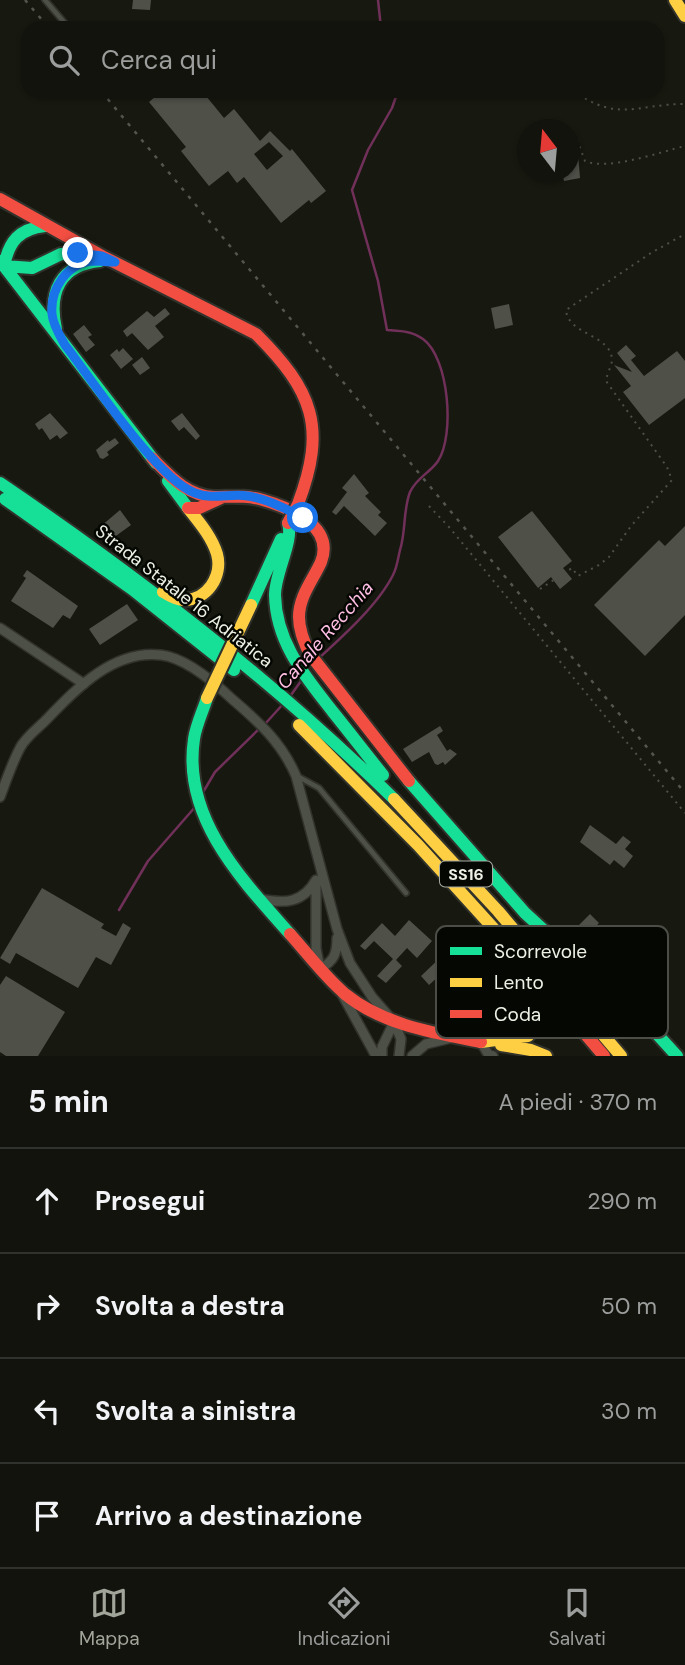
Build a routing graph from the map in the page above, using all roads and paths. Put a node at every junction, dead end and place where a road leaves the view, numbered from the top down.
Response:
1 (45, 0) edge
2 (675, 0) edge
3 (685, 16) edge
4 (62, 21) edge
5 (586, 98) edge
6 (685, 104) edge
7 (685, 146) edge
8 (580, 148) edge
9 (0, 199) edge
10 (45, 226) junction
11 (685, 234) edge
12 (102, 256) junction
13 (115, 262) junction
14 (2, 264) edge
15 (65, 345) junction
16 (152, 458) junction
17 (0, 483) edge
18 (0, 495) edge
19 (204, 496) junction
20 (225, 496) junction
21 (429, 506) dead end
22 (188, 508) junction
23 (288, 523) junction
24 (140, 579) junction
25 (540, 589) dead end
26 (0, 628) edge
27 (84, 684) junction
28 (275, 697) junction
29 (291, 711) junction
30 (296, 776) junction
31 (0, 797) edge
32 (685, 813) edge
33 (316, 853) junction
34 (316, 881) junction
35 (482, 891) junction
36 (406, 893) dead end
37 (259, 899) junction
38 (494, 926) edge
39 (511, 926) edge
40 (539, 926) edge
41 (337, 929) junction
42 (320, 969) junction
43 (340, 989) junction
44 (394, 1022) junction
45 (436, 1034) edge
46 (452, 1038) edge
47 (461, 1038) edge
48 (512, 1038) edge
49 (589, 1038) edge
50 (606, 1038) edge
51 (661, 1038) edge
52 (481, 1042) junction
53 (376, 1056) edge
54 (382, 1056) edge
55 (399, 1056) edge
56 (412, 1056) edge
57 (493, 1056) edge
58 (546, 1056) edge
59 (604, 1056) edge
60 (621, 1056) edge
61 (677, 1056) edge

1 - 4 lane
2 - 3 main road
5 - 6 path
7 - 8 path
9 - 10 main road
10 - 12 main road
10 - 14 main road
11 - 25 path
12 - 13 main road
12 - 14 main road
13 - 15 main road
13 - 23 main road, bridge
14 - 15 main road
15 - 16 main road
16 - 19 main road
16 - 22 main road
17 - 24 main road, Strada Statale 16 Adriatica / SS16
18 - 28 main road, Strada Statale 16 Adriatica / SS16
19 - 20 main road
19 - 22 main road
20 - 22 main road
20 - 40 main road
21 - 32 path
22 - 24 main road
23 - 35 main road
23 - 37 main road, bridge
24 - 28 main road, Strada Statale 16 Adriatica / SS16
26 - 27 street
27 - 30 street
27 - 31 street
28 - 29 main road, Strada Statale 16 Adriatica / SS16
29 - 35 main road, Strada Statale 16 Adriatica / SS16
29 - 38 main road, Strada Statale 16 Adriatica / SS16
30 - 33 street
30 - 36 lane
33 - 34 street
33 - 41 street
34 - 37 street
34 - 42 street
35 - 39 main road, Strada Statale 16 Adriatica / SS16
37 - 42 main road
41 - 42 street
41 - 44 street
42 - 43 main road
43 - 44 main road
43 - 53 street
44 - 45 main road
44 - 54 street
44 - 55 street
46 - 56 street
47 - 52 main road
48 - 52 main road
49 - 59 main road, Strada Statale 16 Adriatica / SS16
50 - 60 main road, Strada Statale 16 Adriatica / SS16
51 - 61 main road
52 - 57 street
52 - 58 main road

